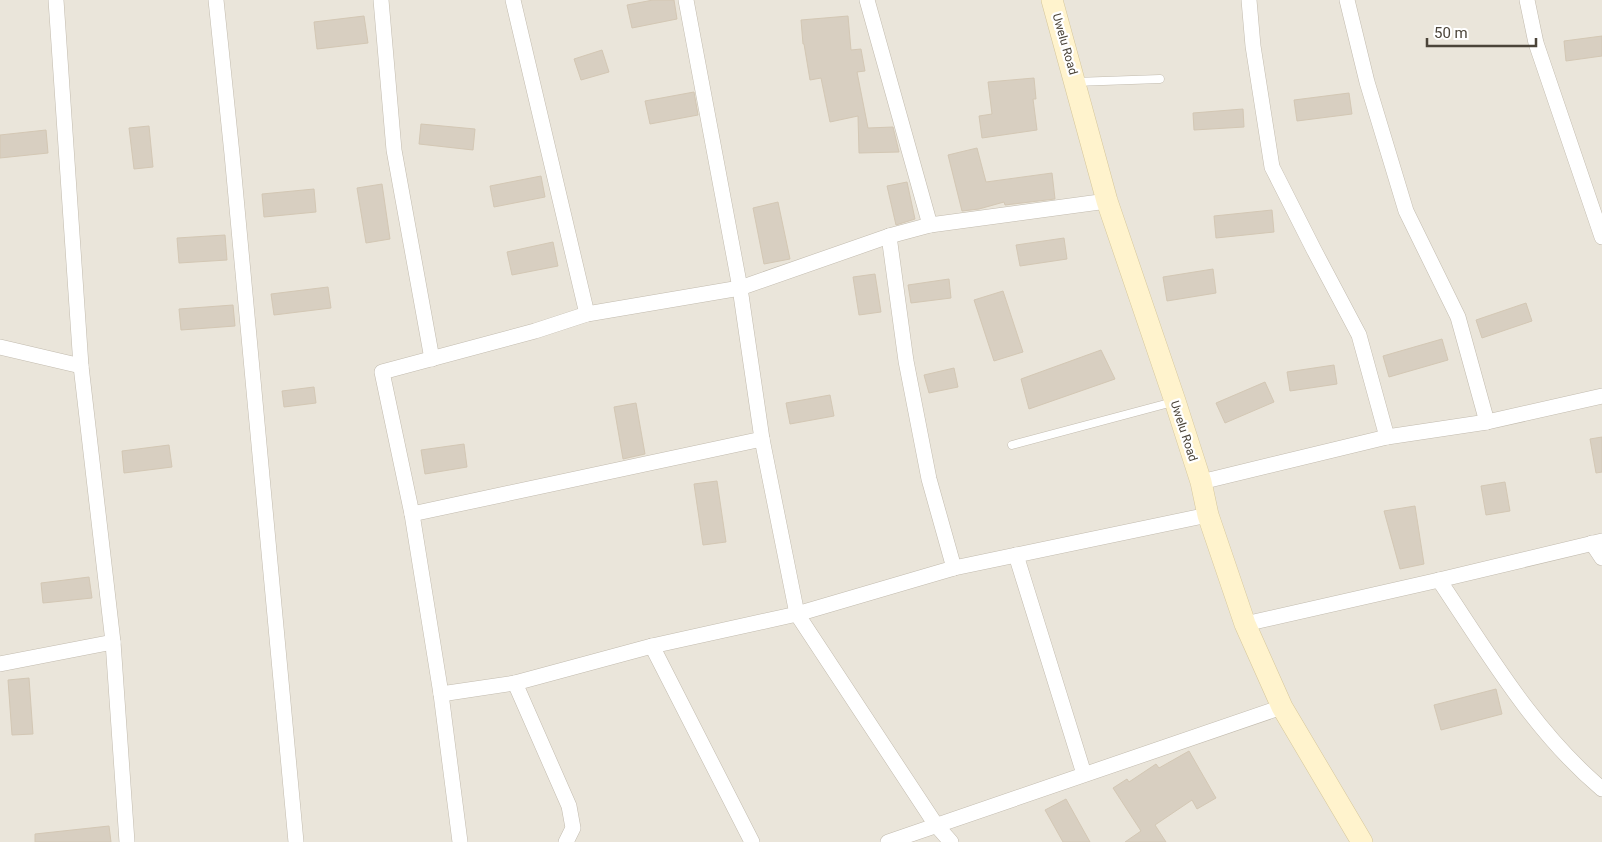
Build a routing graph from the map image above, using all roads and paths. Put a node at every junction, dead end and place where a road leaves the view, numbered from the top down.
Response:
1 (56, 0) edge
2 (216, 0) edge
3 (381, 0) edge
4 (514, 0) edge
5 (686, 0) edge
6 (866, 0) edge
7 (1052, 0) edge
8 (1249, 0) edge
9 (1346, 0) edge
10 (1527, 0) edge
11 (1160, 79) dead end
12 (1075, 82) junction
13 (1107, 201) junction
14 (930, 225) junction
15 (889, 236) junction
16 (1602, 237) edge
17 (740, 288) junction
18 (587, 314) junction
19 (0, 347) edge
20 (432, 359) junction
21 (81, 366) junction
22 (1602, 396) edge
23 (1175, 401) junction
24 (1487, 422) junction
25 (1388, 437) junction
26 (762, 439) junction
27 (1012, 445) dead end
28 (1201, 482) junction
29 (412, 514) junction
30 (1208, 515) junction
31 (1597, 542) edge
32 (1016, 555) junction
33 (1602, 558) edge
34 (954, 568) junction
35 (1439, 580) junction
36 (796, 614) junction
37 (1245, 624) junction
38 (113, 642) junction
39 (652, 646) junction
40 (0, 664) edge
41 (515, 683) junction
42 (441, 694) junction
43 (1282, 707) junction
44 (1084, 774) junction
45 (1602, 789) edge
46 (936, 825) junction
47 (128, 842) edge
48 (296, 842) edge
49 (460, 842) edge
50 (566, 842) edge
51 (752, 842) edge
52 (888, 842) edge
53 (951, 842) edge
54 (1362, 842) edge

1 - 21 street
2 - 48 street
3 - 20 street
4 - 18 street
5 - 17 street
6 - 14 street
7 - 12 street, Uwelu Road
8 - 25 street
9 - 24 street
10 - 16 street
11 - 12 lane
12 - 13 street, Uwelu Road
13 - 14 street
13 - 23 street, Uwelu Road
14 - 15 street
15 - 17 street
15 - 34 street
17 - 18 street
17 - 26 street
18 - 20 street
19 - 21 street
20 - 29 street
21 - 38 street
22 - 24 street
23 - 27 lane
23 - 28 street, Uwelu Road
24 - 25 street
25 - 28 street
26 - 29 street
26 - 36 street
28 - 30 street, Uwelu Road
29 - 42 street
30 - 32 street
30 - 37 street, Uwelu Road
31 - 33 street
31 - 35 street
32 - 34 street
32 - 44 street
34 - 36 street
35 - 37 street
35 - 45 street
36 - 39 street
36 - 46 street
37 - 43 street, Uwelu Road
38 - 40 street
38 - 47 street
39 - 41 street
39 - 51 street
41 - 42 street
41 - 50 street
42 - 49 street
43 - 44 street
43 - 54 street, Uwelu Road
44 - 46 street
46 - 52 street
46 - 53 street

